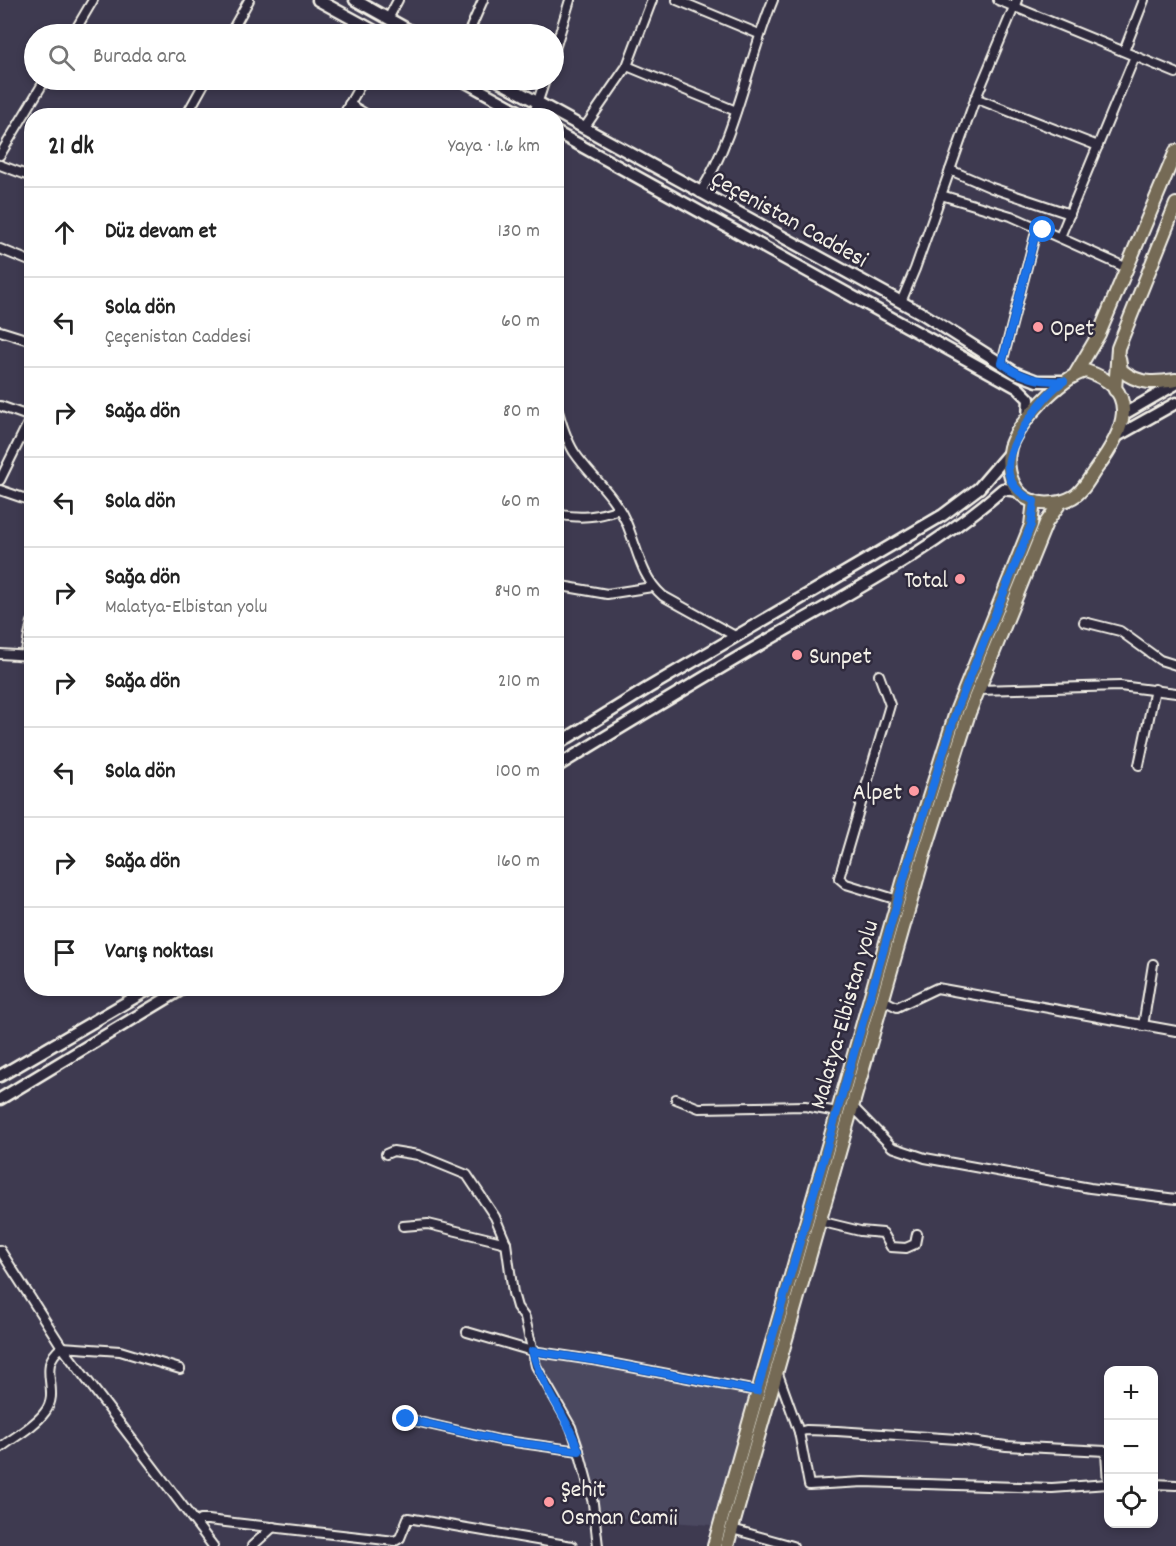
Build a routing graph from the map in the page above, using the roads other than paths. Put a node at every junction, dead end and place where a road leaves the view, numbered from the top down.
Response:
1 (93, 0) edge
2 (249, 0) edge
3 (318, 0) edge
4 (355, 0) edge
5 (398, 0) edge
6 (483, 0) edge
7 (570, 0) edge
8 (652, 0) edge
9 (677, 0) edge
10 (773, 0) edge
11 (998, 0) edge
12 (1144, 0) edge
13 (1016, 4) edge
14 (388, 19) junction
15 (79, 24) edge
16 (236, 24) edge
17 (362, 24) edge
18 (397, 24) edge
19 (472, 24) edge
20 (563, 24) edge
21 (759, 34) junction
22 (1124, 51) junction
23 (1135, 56) junction
24 (627, 66) junction
25 (1176, 74) edge
26 (39, 90) edge
27 (200, 90) edge
28 (357, 90) edge
29 (480, 90) edge
30 (516, 90) edge
31 (541, 90) edge
32 (975, 98) junction
33 (537, 101) junction
34 (349, 104) junction
35 (28, 108) edge
36 (190, 108) edge
37 (347, 108) edge
38 (356, 108) edge
39 (513, 108) edge
40 (535, 108) edge
41 (550, 108) edge
42 (736, 111) junction
43 (24, 115) edge
44 (564, 116) edge
45 (585, 127) junction
46 (564, 136) edge
47 (1098, 146) junction
48 (1176, 151) edge
49 (0, 155) edge
50 (0, 165) edge
51 (950, 170) junction
52 (24, 174) edge
53 (700, 193) junction
54 (941, 195) junction
55 (1176, 204) edge
56 (1070, 214) junction
57 (1037, 228) junction
58 (1060, 237) junction
59 (0, 249) edge
60 (24, 259) edge
61 (1127, 268) junction
62 (901, 302) junction
63 (0, 331) edge
64 (24, 338) edge
65 (1118, 348) junction
66 (1002, 363) junction
67 (1076, 374) junction
68 (1176, 380) edge
69 (1064, 381) junction
70 (1176, 384) edge
71 (1115, 390) junction
72 (1176, 403) edge
73 (0, 406) edge
74 (24, 414) edge
75 (1124, 414) junction
76 (1028, 420) junction
77 (564, 425) edge
78 (24, 430) edge
79 (1119, 435) junction
80 (1009, 453) junction
81 (0, 480) edge
82 (0, 490) edge
83 (1019, 491) junction
84 (24, 498) edge
85 (1034, 501) junction
86 (1060, 503) junction
87 (619, 509) junction
88 (564, 516) edge
89 (564, 586) edge
90 (652, 587) junction
91 (1084, 622) dead end
92 (735, 636) junction
93 (0, 654) edge
94 (24, 656) edge
95 (1176, 665) edge
96 (879, 675) dead end
97 (1155, 689) junction
98 (978, 690) junction
99 (1176, 693) edge
100 (564, 740) edge
101 (564, 762) edge
102 (1139, 765) dead end
103 (898, 900) junction
104 (1152, 964) dead end
105 (137, 996) edge
106 (171, 996) edge
107 (883, 1000) junction
108 (1143, 1026) junction
109 (1176, 1031) edge
110 (0, 1076) edge
111 (0, 1099) edge
112 (676, 1100) dead end
113 (852, 1106) junction
114 (837, 1112) junction
115 (386, 1154) dead end
116 (1176, 1198) edge
117 (819, 1221) junction
118 (403, 1226) dead end
119 (917, 1234) dead end
120 (506, 1243) junction
121 (0, 1250) edge
122 (466, 1332) dead end
123 (62, 1347) junction
124 (532, 1351) junction
125 (180, 1369) dead end
126 (777, 1370) junction
127 (757, 1391) junction
128 (406, 1419) dead end
129 (799, 1432) junction
130 (0, 1448) edge
131 (579, 1451) junction
132 (1107, 1474) edge
133 (1104, 1484) edge
134 (1158, 1484) edge
135 (1176, 1485) edge
136 (198, 1523) junction
137 (273, 1527) junction
138 (732, 1529) junction
139 (213, 1546) edge
140 (252, 1546) edge
141 (572, 1546) edge
142 (598, 1546) edge
143 (714, 1546) edge
144 (727, 1546) edge
145 (793, 1546) edge

1 - 15 street
2 - 16 street
3 - 17 main road
4 - 14 main road
5 - 14 street
6 - 19 street
7 - 20 street
8 - 24 street
9 - 21 street
10 - 21 street
11 - 13 street
12 - 22 street
13 - 22 street
13 - 32 street
14 - 18 main road
21 - 42 street
22 - 23 street
23 - 25 street
23 - 47 street
24 - 42 street
24 - 45 street
26 - 35 street
27 - 36 street
28 - 34 street
29 - 39 main road
30 - 33 main road, Çeçenistan Caddesi
31 - 33 street
32 - 47 street
32 - 51 street
33 - 40 street
33 - 41 main road, Çeçenistan Caddesi
34 - 37 street
34 - 38 street
42 - 53 street
43 - 49 street
44 - 45 main road, Çeçenistan Caddesi
45 - 53 main road, Çeçenistan Caddesi
46 - 76 main road, Çeçenistan Caddesi
47 - 56 street
48 - 61 main road
50 - 52 street
51 - 54 street
51 - 56 street
53 - 62 main road, Çeçenistan Caddesi
54 - 57 street
54 - 62 street
55 - 65 main road
56 - 58 street
57 - 58 street
57 - 66 street
58 - 61 street
59 - 60 street
61 - 67 main road
62 - 66 main road, Çeçenistan Caddesi
63 - 64 street
65 - 68 main road
65 - 71 main road
66 - 69 main road, Çeçenistan Caddesi
67 - 69 main road
67 - 71 main road
69 - 76 main road
70 - 75 main road
71 - 75 main road
72 - 79 main road
73 - 74 street
75 - 79 main road
76 - 80 main road
77 - 87 street
78 - 81 street
79 - 86 main road
80 - 83 main road
80 - 92 main road
82 - 84 street
83 - 85 main road
83 - 101 main road
85 - 86 main road
85 - 103 main road, Malatya-Elbistan yolu
86 - 98 main road, Malatya-Elbistan yolu
87 - 88 street
87 - 90 street
89 - 90 street
90 - 92 street
91 - 95 street
92 - 100 main road
93 - 94 street
96 - 103 street
97 - 98 street
97 - 99 street
97 - 102 street
98 - 107 main road, Malatya-Elbistan yolu
103 - 114 main road, Malatya-Elbistan yolu
104 - 108 street
105 - 110 main road
106 - 111 main road
107 - 108 street
107 - 113 main road, Malatya-Elbistan yolu
108 - 109 street
112 - 114 street
113 - 116 street
113 - 117 main road, Malatya-Elbistan yolu
114 - 127 main road, Malatya-Elbistan yolu
115 - 120 street
117 - 119 street
117 - 126 main road, Malatya-Elbistan yolu
118 - 120 street
120 - 124 street
121 - 123 street
122 - 124 street
123 - 125 street
123 - 130 street
123 - 136 street
124 - 127 street
124 - 131 street
126 - 129 street
126 - 138 main road, Malatya-Elbistan yolu
127 - 143 main road, Malatya-Elbistan yolu
128 - 131 street
129 - 132 street
129 - 133 street
131 - 142 street
134 - 135 street
136 - 137 street
136 - 139 street
137 - 140 street
137 - 141 street
138 - 144 main road, Malatya-Elbistan yolu
138 - 145 street

